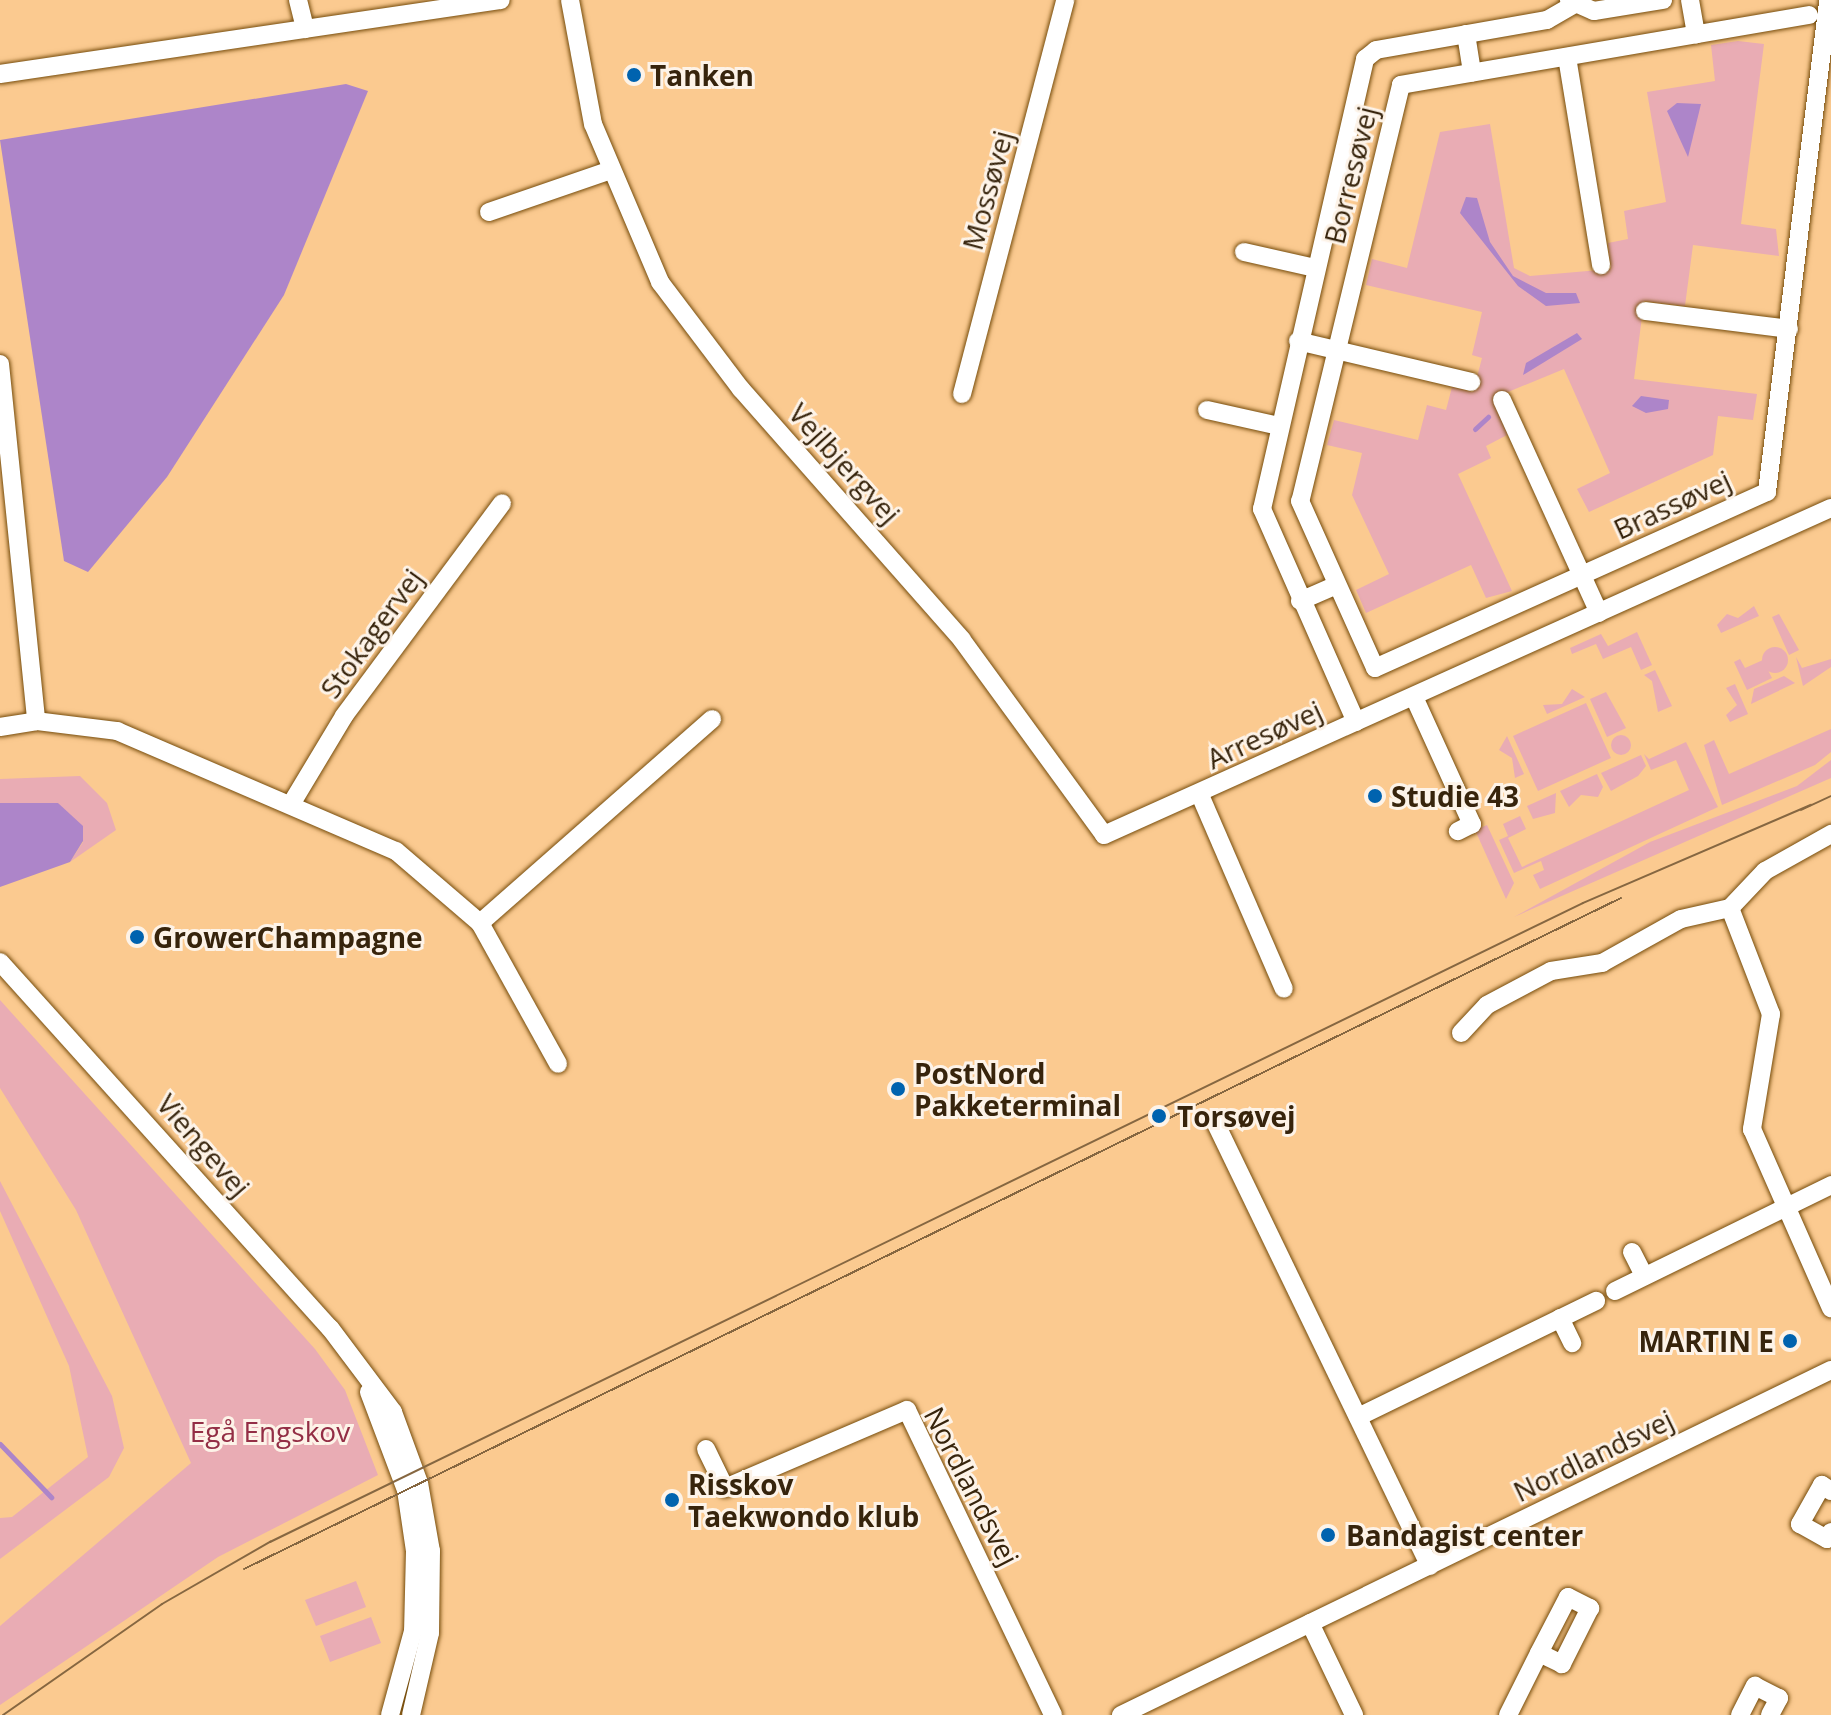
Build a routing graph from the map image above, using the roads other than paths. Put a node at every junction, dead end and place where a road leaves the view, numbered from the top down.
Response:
1 (298, 0) edge
2 (501, 0) edge
3 (570, 0) edge
4 (1065, 0) edge
5 (1663, 0) edge
6 (1690, 0) edge
7 (1828, 0) edge
8 (1571, 2) edge
9 (1809, 15) dead end
10 (305, 29) junction
11 (1466, 34) junction
12 (1696, 34) junction
13 (1567, 57) junction
14 (1472, 73) junction
15 (0, 74) edge
16 (608, 171) junction
17 (489, 212) dead end
18 (1244, 252) dead end
19 (1601, 265) dead end
20 (1315, 268) junction
21 (1645, 311) dead end
22 (1789, 329) junction
23 (1298, 341) junction
24 (1337, 350) junction
25 (0, 364) edge
26 (1471, 382) dead end
27 (962, 394) dead end
28 (1502, 400) dead end
29 (1207, 410) dead end
30 (1279, 426) junction
31 (502, 503) dead end
32 (1831, 508) edge
33 (1582, 576) junction
34 (1337, 585) junction
35 (1300, 601) junction
36 (1599, 613) junction
37 (1414, 697) junction
38 (712, 719) dead end
39 (36, 721) junction
40 (1356, 722) junction
41 (0, 727) edge
42 (1200, 795) junction
43 (293, 801) junction
44 (1458, 831) dead end
45 (1831, 834) edge
46 (1730, 908) junction
47 (480, 923) junction
48 (0, 962) edge
49 (1284, 989) dead end
50 (1461, 1033) dead end
51 (558, 1064) dead end
52 (1216, 1124) dead end
53 (1831, 1185) edge
54 (1786, 1206) junction
55 (1632, 1252) dead end
56 (1644, 1276) junction
57 (1615, 1291) dead end
58 (1596, 1301) dead end
59 (1831, 1308) edge
60 (1560, 1318) junction
61 (1572, 1343) dead end
62 (1831, 1370) edge
63 (361, 1371) junction
64 (1358, 1417) junction
65 (706, 1449) dead end
66 (1831, 1491) edge
67 (1831, 1532) edge
68 (1430, 1566) junction
69 (1310, 1623) junction
70 (1539, 1653) dead end
71 (390, 1715) edge
72 (411, 1715) edge
73 (1053, 1715) edge
74 (1121, 1715) edge
75 (1354, 1715) edge
76 (1508, 1715) edge
77 (1740, 1715) edge
78 (1770, 1715) edge

1 - 10 street
2 - 10 street
3 - 16 street, Vejlbjergvej
4 - 27 street, Mossøvej
5 - 8 street
6 - 12 street
7 - 22 street, Brassøvej
8 - 11 street, Borresøvej
9 - 12 street
10 - 15 street
11 - 14 street
11 - 20 street, Borresøvej
12 - 13 street
13 - 14 street, Borresøvej
13 - 19 street
14 - 24 street, Borresøvej
16 - 17 street
16 - 42 street, Vejlbjergvej
18 - 20 street, Borresøvej
20 - 23 street, Borresøvej
21 - 22 street
22 - 33 street, Brassøvej
23 - 24 street
23 - 30 street, Borresøvej
24 - 26 street
24 - 34 street, Borresøvej
25 - 39 street
28 - 33 street
29 - 30 street
30 - 35 street, Borresøvej
31 - 43 street, Stokagervej
32 - 36 street, Arresøvej
33 - 34 street, Borresøvej
33 - 36 street
34 - 35 street
35 - 40 street, Borresøvej
36 - 37 street, Arresøvej
37 - 40 street, Arresøvej
37 - 44 street
38 - 47 street
39 - 41 street
39 - 43 street
40 - 42 street, Arresøvej
42 - 49 street, Arresøvej
43 - 47 street
45 - 46 street
46 - 50 street
46 - 54 street
47 - 51 street
48 - 63 street, Viengevej
52 - 64 street
53 - 54 street
54 - 56 street
54 - 59 street
55 - 56 street
56 - 57 street
58 - 60 street
60 - 61 street
60 - 64 street
62 - 68 street, Nordlandsvej
63 - 71 street, Viengevej
63 - 72 street, Viengevej
64 - 68 street
65 - 73 street, Nordlandsvej
66 - 67 street
68 - 69 street, Nordlandsvej
69 - 74 street, Nordlandsvej
69 - 75 street
70 - 76 street
77 - 78 street

